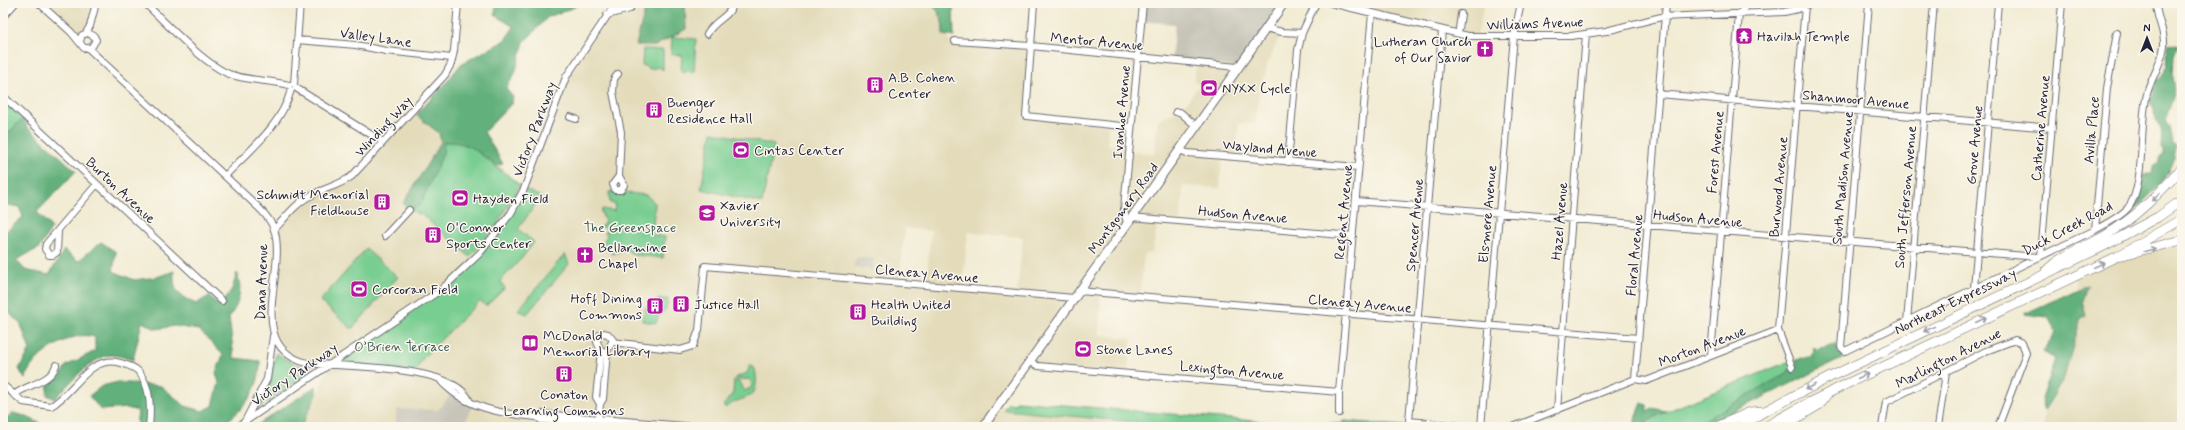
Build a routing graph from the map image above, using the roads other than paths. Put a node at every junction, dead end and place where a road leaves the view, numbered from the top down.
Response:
1 (14, 3) edge
2 (39, 3) edge
3 (96, 3) edge
4 (144, 3) edge
5 (300, 3) edge
6 (458, 3) edge
7 (616, 3) edge
8 (734, 3) edge
9 (1034, 3) edge
10 (1143, 3) edge
11 (1284, 3) edge
12 (1316, 3) edge
13 (1331, 3) edge
14 (1521, 3) edge
15 (1666, 3) edge
16 (1749, 3) edge
17 (1812, 3) edge
18 (1870, 3) edge
19 (1934, 3) edge
20 (1998, 3) edge
21 (2062, 3) edge
22 (2156, 3) edge
23 (1805, 6) junction
24 (630, 9) dead end
25 (1372, 13) junction
26 (1461, 14) dead end
27 (1739, 14) junction
28 (3, 15) edge
29 (608, 15) junction
30 (1665, 17) junction
31 (1266, 28) junction
32 (1459, 29) dead end
33 (1442, 30) junction
34 (71, 32) junction
35 (1302, 33) junction
36 (2117, 33) dead end
37 (87, 34) junction
38 (707, 34) dead end
39 (1586, 34) junction
40 (1514, 36) junction
41 (297, 40) junction
42 (80, 41) junction
43 (955, 41) dead end
44 (94, 45) junction
45 (1031, 46) junction
46 (89, 49) junction
47 (96, 56) junction
48 (1138, 57) junction
49 (452, 58) junction
50 (1237, 67) junction
51 (618, 74) dead end
52 (292, 87) junction
53 (1658, 94) junction
54 (3, 96) edge
55 (1732, 100) junction
56 (1796, 106) junction
57 (1860, 111) junction
58 (1176, 112) dead end
59 (1924, 116) junction
60 (1988, 122) junction
61 (1196, 126) junction
62 (1132, 127) junction
63 (2052, 128) junction
64 (383, 142) junction
65 (1180, 150) junction
66 (2182, 160) edge
67 (1288, 162) junction
68 (1358, 167) junction
69 (2182, 168) edge
70 (225, 176) junction
71 (619, 176) dead end
72 (2170, 182) junction
73 (97, 184) junction
74 (2182, 200) edge
75 (1356, 201) junction
76 (1427, 207) junction
77 (409, 210) dead end
78 (1500, 213) junction
79 (2182, 218) edge
80 (1571, 219) junction
81 (1129, 220) junction
82 (1648, 226) junction
83 (274, 230) junction
84 (2095, 230) junction
85 (58, 231) dead end
86 (1721, 232) junction
87 (385, 236) dead end
88 (1353, 236) junction
89 (1785, 237) junction
90 (2182, 240) edge
91 (1849, 243) junction
92 (1913, 248) junction
93 (1977, 254) junction
94 (2118, 256) junction
95 (2040, 257) junction
96 (2040, 276) junction
97 (1974, 288) junction
98 (1079, 291) junction
99 (1074, 298) junction
100 (222, 301) dead end
101 (1346, 314) junction
102 (1418, 319) junction
103 (1907, 322) junction
104 (1490, 325) junction
105 (1778, 330) junction
106 (1562, 332) junction
107 (273, 336) junction
108 (1638, 338) junction
109 (612, 342) junction
110 (1846, 351) joint
111 (349, 352) junction
112 (1711, 355) junction
113 (1029, 362) junction
114 (332, 364) junction
115 (56, 365) dead end
116 (352, 366) junction
117 (1792, 367) dead end
118 (1946, 373) junction
119 (1635, 379) junction
120 (3, 384) edge
121 (1339, 392) junction
122 (1828, 392) junction
123 (14, 395) junction
124 (600, 404) junction
125 (1557, 410) junction
126 (1765, 411) junction
127 (1339, 413) dead end
128 (244, 422) junction
129 (598, 424) edge
130 (149, 427) edge
131 (237, 427) edge
132 (626, 427) edge
133 (696, 427) edge
134 (982, 427) edge
135 (1470, 427) edge
136 (1481, 427) edge
137 (1513, 427) edge
138 (1716, 427) edge
139 (1739, 427) edge
140 (1765, 427) edge
141 (1782, 427) edge
142 (1882, 427) edge
143 (1938, 427) edge
144 (1998, 427) edge

1 - 28 main road
2 - 34 street
3 - 37 street
4 - 52 street
5 - 41 street
6 - 49 street, Winding Way
7 - 29 street, Victory Parkway
8 - 38 street
9 - 45 street
10 - 48 street, Ivanhoe Avenue
11 - 31 main road, Montgomery Road
12 - 35 street
13 - 25 street, Williams Avenue
14 - 40 street, Elsmere Avenue
15 - 30 street, Floral Avenue
16 - 27 street
17 - 23 street, Williams Avenue
18 - 57 street, South Madison Avenue
19 - 59 street, South Jefferson Avenue
20 - 60 street, Grove Avenue
21 - 63 street, Catherine Avenue
22 - 84 street, Duck Creek Road
23 - 27 street, Williams Avenue
23 - 56 street, Burwood Avenue
24 - 29 street
25 - 33 street, Williams Avenue
25 - 68 street, Regent Avenue
26 - 32 street
27 - 30 street, Williams Avenue
27 - 55 street, Forest Avenue
29 - 111 street, Victory Parkway
30 - 39 street, Williams Avenue
30 - 53 street, Floral Avenue
31 - 35 street
31 - 50 main road, Montgomery Road
33 - 40 street, Williams Avenue
33 - 76 street, Spencer Avenue
34 - 37 street
34 - 42 street
35 - 67 street
36 - 84 street, Avilla Place
37 - 42 street
37 - 44 street
39 - 40 street, Williams Avenue
39 - 80 street, Hazel Avenue
40 - 78 street, Elsmere Avenue
41 - 49 street, Valley Lane
41 - 52 street
42 - 46 street
43 - 45 street, Mentor Avenue
44 - 46 street
44 - 47 street
45 - 48 street, Mentor Avenue
45 - 62 street
46 - 47 street, Dana Avenue
47 - 70 street, Dana Avenue
48 - 50 street, Mentor Avenue
48 - 62 street, Ivanhoe Avenue
49 - 64 street, Winding Way
50 - 61 main road, Montgomery Road
51 - 71 street
52 - 64 street
52 - 70 street
53 - 55 street, Shanmoor Avenue
53 - 82 street, Floral Avenue
54 - 73 street, Burton Avenue
55 - 56 street, Shanmoor Avenue
55 - 86 street, Forest Avenue
56 - 57 street, Shanmoor Avenue
56 - 89 street, Burwood Avenue
57 - 59 street, Shanmoor Avenue
57 - 91 street, South Madison Avenue
58 - 61 street
59 - 60 street, Shanmoor Avenue
59 - 92 street, South Jefferson Avenue
60 - 63 street, Shanmoor Avenue
60 - 93 street, Grove Avenue
61 - 65 main road, Montgomery Road
62 - 81 street, Ivanhoe Avenue
63 - 95 street, Catherine Avenue
64 - 83 street, Winding Way
65 - 67 street, Wayland Avenue
65 - 81 main road, Montgomery Road
66 - 72 highway
67 - 68 street, Wayland Avenue
68 - 75 street, Regent Avenue
69 - 72 highway
70 - 83 street, Dana Avenue
72 -> 96 highway
73 - 85 street
73 - 100 street, Burton Avenue
74 - 96 highway, Northeast Expressway
75 - 76 street, Hudson Avenue
75 - 88 street, Regent Avenue
76 - 78 street, Hudson Avenue
76 - 102 street, Spencer Avenue
77 - 87 street
78 - 80 street, Hudson Avenue
78 - 104 street, Elsmere Avenue
79 - 94 highway, Northeast Expressway
80 - 82 street, Hudson Avenue
80 - 106 street, Hazel Avenue
81 - 88 street, Hudson Avenue
81 - 98 main road, Montgomery Road
82 - 86 street, Hudson Avenue
82 - 108 street, Floral Avenue
83 - 107 street, Dana Avenue
84 - 95 street, Duck Creek Road
86 - 89 street, Hudson Avenue
86 - 112 street, Forest Avenue
88 - 101 street, Regent Avenue
89 - 91 street, Hudson Avenue
89 - 105 street, Burwood Avenue
94 -> 90 highway
91 - 92 street, Hudson Avenue
91 - 110 street, South Madison Avenue
92 - 93 street, Hudson Avenue
92 - 103 street, South Jefferson Avenue
93 - 95 street, Hudson Avenue
93 - 97 street, Grove Avenue
122 -> 94 highway, Northeast Expressway
95 - 97 street, Duck Creek Road
96 -> 126 highway, Northeast Expressway
97 - 103 street, Duck Creek Road
98 - 99 main road, Montgomery Road
98 - 101 street, Cleneay Avenue
99 - 109 street, Cleneay Avenue
99 - 113 main road, Montgomery Road
101 - 102 street, Cleneay Avenue
101 - 121 street, Regent Avenue
102 - 104 street, Cleneay Avenue
102 - 135 street, Spencer Avenue
103 - 110 street, Duck Creek Road
104 - 106 street, Cleneay Avenue
104 - 136 street, Elsmere Avenue
105 - 112 street, Morton Avenue
105 - 117 street, Burwood Avenue
106 - 108 street, Cleneay Avenue
106 - 125 street, Hazel Avenue
107 - 114 street, Dana Avenue
107 - 128 street
108 - 119 street, Floral Avenue
109 - 124 street
109 - 124 street
111 - 114 street, Victory Parkway
111 - 116 street
112 - 119 street, Morton Avenue
113 - 121 street, Lexington Avenue
113 - 134 main road, Montgomery Road
114 - 116 street, Dana Avenue
114 - 128 street, Victory Parkway
115 - 123 street
116 - 129 street, Dana Avenue
118 - 142 street, Marlington Avenue
118 - 143 street
118 - 144 street, Marlington Avenue
119 - 125 street
120 - 123 street
121 - 127 street, Regent Avenue
122 - 140 highway, Northeast Expressway
122 - 141 highway
123 - 130 street
124 - 129 street
125 - 137 street
126 - 138 highway
126 - 139 highway, Northeast Expressway
128 - 131 street, Victory Parkway
129 - 132 street, Dana Avenue
129 - 133 street, Dana Avenue

